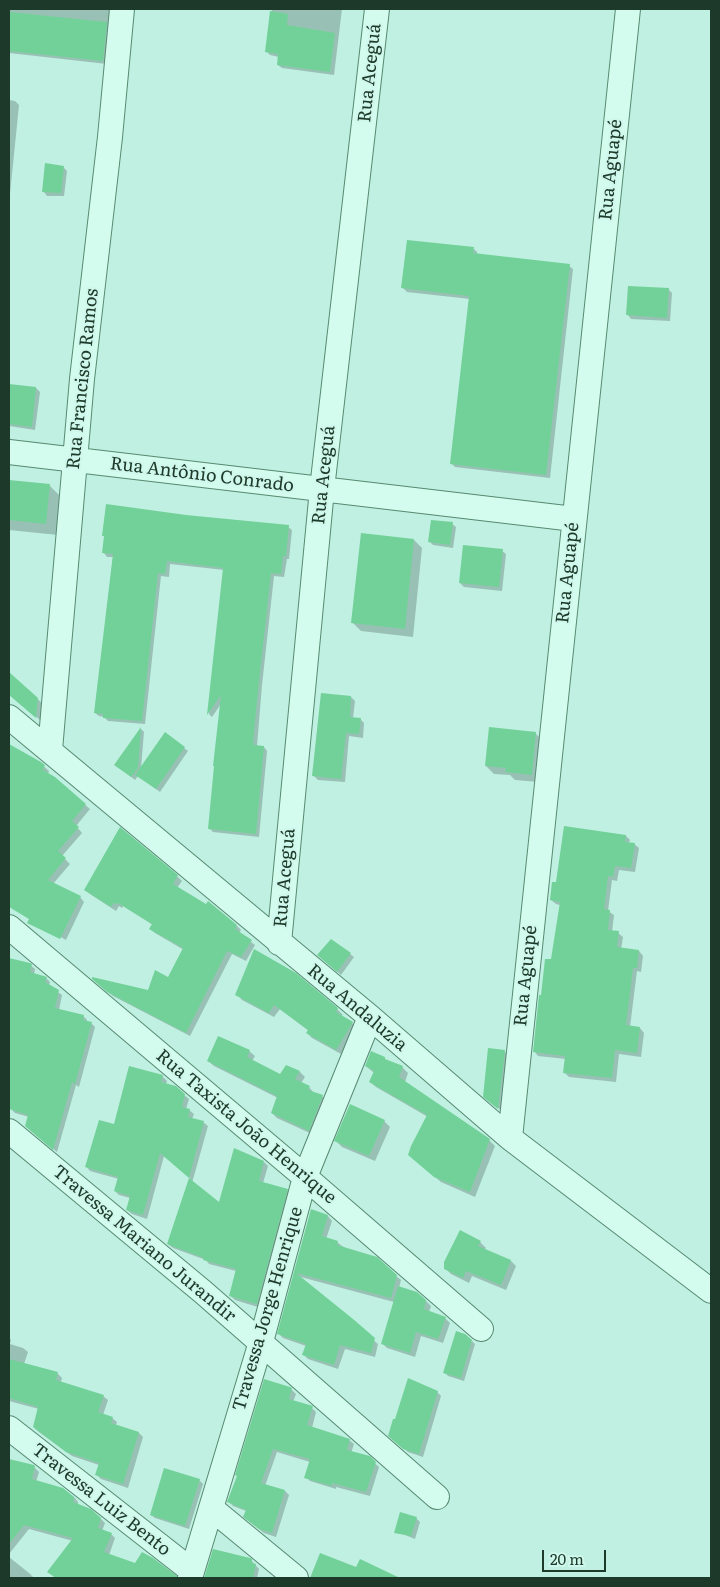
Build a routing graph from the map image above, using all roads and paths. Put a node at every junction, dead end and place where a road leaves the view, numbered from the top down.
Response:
1 (122, 9) edge
2 (377, 9) edge
3 (628, 9) edge
4 (9, 452) edge
5 (74, 460) junction
6 (322, 489) junction
7 (574, 519) junction
8 (9, 717) edge
9 (50, 750) junction
10 (9, 927) edge
11 (279, 943) junction
12 (370, 1017) junction
13 (9, 1131) edge
14 (510, 1138) junction
15 (305, 1177) junction
16 (711, 1291) edge
17 (481, 1329) dead end
18 (261, 1342) junction
19 (9, 1428) edge
20 (437, 1497) dead end
21 (211, 1508) junction
22 (192, 1575) edge
23 (296, 1578) edge

1 - 5 street, Rua Francisco Ramos
2 - 6 street, Rua Aceguá
3 - 7 street, Rua Aguapé
4 - 5 street, Rua Antônio Conrado
5 - 6 street, Rua Antônio Conrado
5 - 9 street, Rua Francisco Ramos
6 - 7 street, Rua Antônio Conrado
6 - 11 street, Rua Aceguá
7 - 14 street, Rua Aguapé
8 - 9 street, Rua Andaluzia
9 - 11 street, Rua Andaluzia
10 - 15 street, Rua Taxista João Henrique
11 - 12 street, Rua Andaluzia
12 - 14 street, Rua Andaluzia
12 - 15 street, Travessa Jorge Henrique
13 - 18 street, Travessa Mariano Jurandir
14 - 16 street, Rua Andaluzia
15 - 17 street, Rua Taxista João Henrique
15 - 18 street, Travessa Jorge Henrique
18 - 20 street, Travessa Mariano Jurandir
18 - 21 street, Travessa Jorge Henrique
19 - 22 street, Travessa Luiz Bento
21 - 22 street, Travessa Jorge Henrique
21 - 23 street

